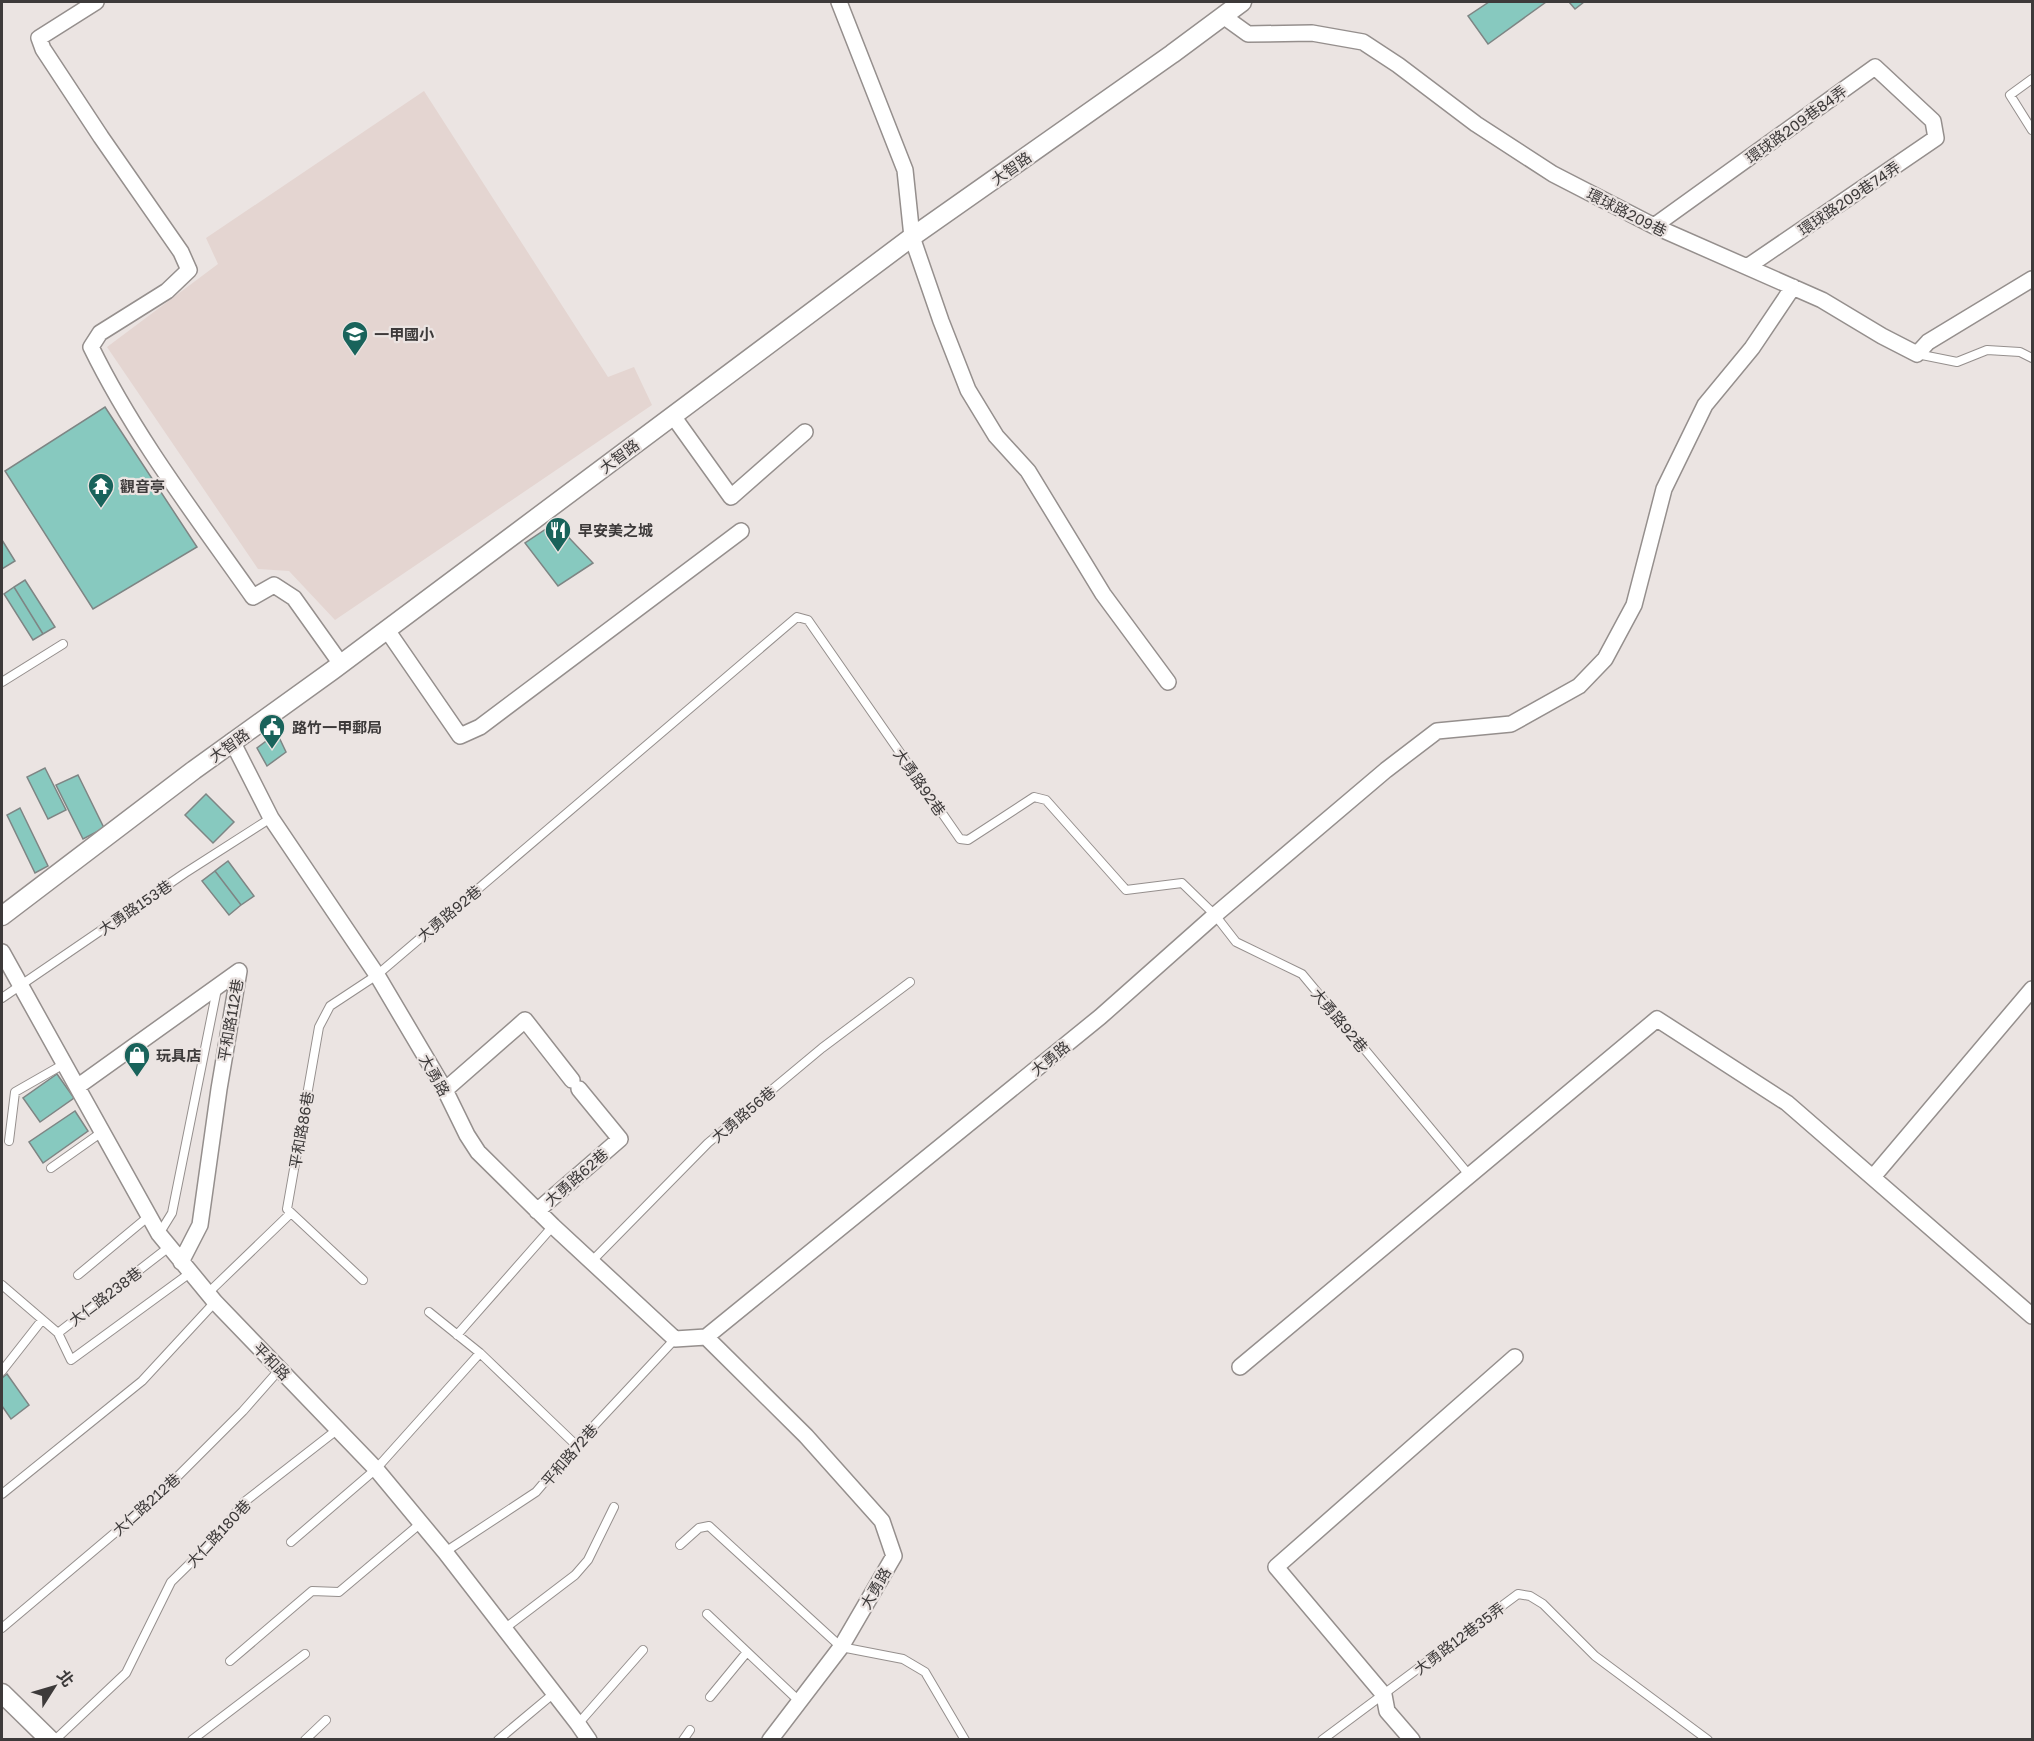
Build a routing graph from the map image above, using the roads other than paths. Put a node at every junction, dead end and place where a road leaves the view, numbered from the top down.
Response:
1 (96, 2) edge
2 (839, 2) edge
3 (1230, 7) edge
4 (2032, 79) edge
5 (1933, 121) joint
6 (2032, 130) edge
7 (1654, 226) junction
8 (912, 237) junction
9 (1747, 267) junction
10 (2032, 279) edge
11 (1793, 287) junction
12 (1917, 354) junction
13 (2032, 358) edge
14 (673, 416) junction
15 (805, 432) dead end
16 (741, 531) dead end
17 (387, 630) junction
18 (63, 644) dead end
19 (341, 664) junction
20 (2, 682) edge
21 (1168, 682) dead end
22 (232, 741) junction
23 (271, 818) junction
24 (2, 914) edge
25 (1215, 915) junction
26 (2, 952) edge
27 (377, 975) junction
28 (910, 982) dead end
29 (20, 986) junction
30 (217, 986) junction
31 (2032, 989) edge
32 (2, 998) edge
33 (64, 1064) junction
34 (77, 1087) junction
35 (445, 1090) junction
36 (102, 1132) junction
37 (9, 1141) dead end
38 (51, 1168) dead end
39 (1470, 1176) junction
40 (1873, 1177) junction
41 (537, 1211) junction
42 (291, 1213) junction
43 (149, 1216) junction
44 (553, 1226) junction
45 (159, 1234) junction
46 (169, 1247) junction
47 (591, 1262) junction
48 (185, 1267) junction
49 (78, 1275) dead end
50 (363, 1280) dead end
51 (2, 1286) edge
52 (212, 1298) junction
53 (429, 1312) dead end
54 (2032, 1316) edge
55 (42, 1320) junction
56 (58, 1333) junction
57 (458, 1335) junction
58 (706, 1337) junction
59 (675, 1338) junction
60 (480, 1353) junction
61 (1515, 1357) dead end
62 (1240, 1367) dead end
63 (280, 1369) junction
64 (2, 1371) edge
65 (338, 1429) junction
66 (576, 1445) junction
67 (376, 1469) junction
68 (2, 1494) edge
69 (614, 1507) dead end
70 (422, 1523) junction
71 (291, 1542) dead end
72 (680, 1545) dead end
73 (445, 1552) junction
74 (707, 1614) dead end
75 (2, 1628) edge
76 (504, 1629) junction
77 (841, 1647) junction
78 (643, 1650) dead end
79 (747, 1652) junction
80 (305, 1654) dead end
81 (231, 1661) dead end
82 (2, 1693) edge
83 (553, 1694) junction
84 (1384, 1695) junction
85 (710, 1697) dead end
86 (799, 1701) junction
87 (326, 1720) dead end
88 (578, 1724) junction
89 (690, 1730) dead end
90 (53, 1740) edge
91 (192, 1740) edge
92 (305, 1740) edge
93 (498, 1740) edge
94 (589, 1740) edge
95 (684, 1740) edge
96 (770, 1740) edge
97 (966, 1740) edge
98 (1322, 1740) edge
99 (1412, 1740) edge
100 (1708, 1740) edge

1 - 19 street
2 - 8 street
3 - 7 street, 環球路209巷
3 - 8 street, 大智路
4 - 6 lane
5 - 7 street, 環球路209巷84弄
5 - 9 street, 環球路209巷74弄
7 - 9 street, 環球路209巷
8 - 14 street, 大智路
8 - 21 street
9 - 11 street, 環球路209巷
10 - 12 street
11 - 12 street, 環球路209巷
11 - 25 street, 大勇路
12 - 13 lane
14 - 15 street
14 - 17 street, 大智路
16 - 17 street
17 - 19 street, 大智路
18 - 20 lane
19 - 22 street, 大智路
22 - 23 street, 大勇路
22 - 24 street, 大智路
23 - 27 street, 大勇路
23 - 29 lane, 大勇路153巷
25 - 27 lane, 大勇路92巷
25 - 39 lane, 大勇路92巷
25 - 58 street, 大勇路
26 - 29 street, 平和路
27 - 35 street, 大勇路
27 - 42 lane, 平和路86巷
28 - 47 lane, 大勇路56巷
29 - 32 lane, 大勇路153巷
29 - 33 street, 平和路
30 - 34 street, 平和路112巷
30 - 45 lane
30 - 48 street, 平和路112巷
31 - 40 street
33 - 34 street, 平和路
33 - 37 lane
34 - 36 street, 平和路
35 - 41 street, 大勇路
35 - 41 street, 大勇路62巷
36 - 38 lane
36 - 43 street, 平和路
39 - 40 street
39 - 62 street
40 - 54 street
41 - 44 street, 大勇路
42 - 50 lane
42 - 52 lane
43 - 45 street, 平和路
43 - 49 lane
44 - 47 street, 大勇路
44 - 57 lane
45 - 46 street, 平和路
46 - 48 street, 平和路
46 - 56 lane, 大仁路238巷
47 - 59 street, 大勇路
48 - 52 street, 平和路
48 - 56 lane
51 - 55 lane, 大仁路238巷
52 - 63 street, 平和路
52 - 68 lane
53 - 57 lane
55 - 56 lane, 大仁路238巷
55 - 64 lane
57 - 60 lane
58 - 59 street
58 - 77 street, 大勇路
59 - 66 lane, 平和路72巷
60 - 66 lane
60 - 67 lane
61 - 84 street
63 - 65 street, 平和路
63 - 75 lane, 大仁路212巷
65 - 67 street, 平和路
65 - 90 lane, 大仁路180巷
66 - 73 lane, 平和路72巷
67 - 70 street, 平和路
67 - 71 lane
69 - 76 lane
70 - 73 street, 平和路
70 - 81 lane
72 - 77 lane
73 - 76 street, 平和路
74 - 79 lane
76 - 83 street, 平和路
77 - 86 street, 大勇路
77 - 97 lane
78 - 88 lane
79 - 85 lane
79 - 86 lane
80 - 91 lane
82 - 90 street
83 - 88 street, 平和路
83 - 93 lane
84 - 98 lane, 大勇路12巷35弄
84 - 99 street
84 - 100 lane, 大勇路12巷35弄
86 - 96 street, 大勇路
87 - 92 lane
88 - 94 street, 平和路
89 - 95 lane

